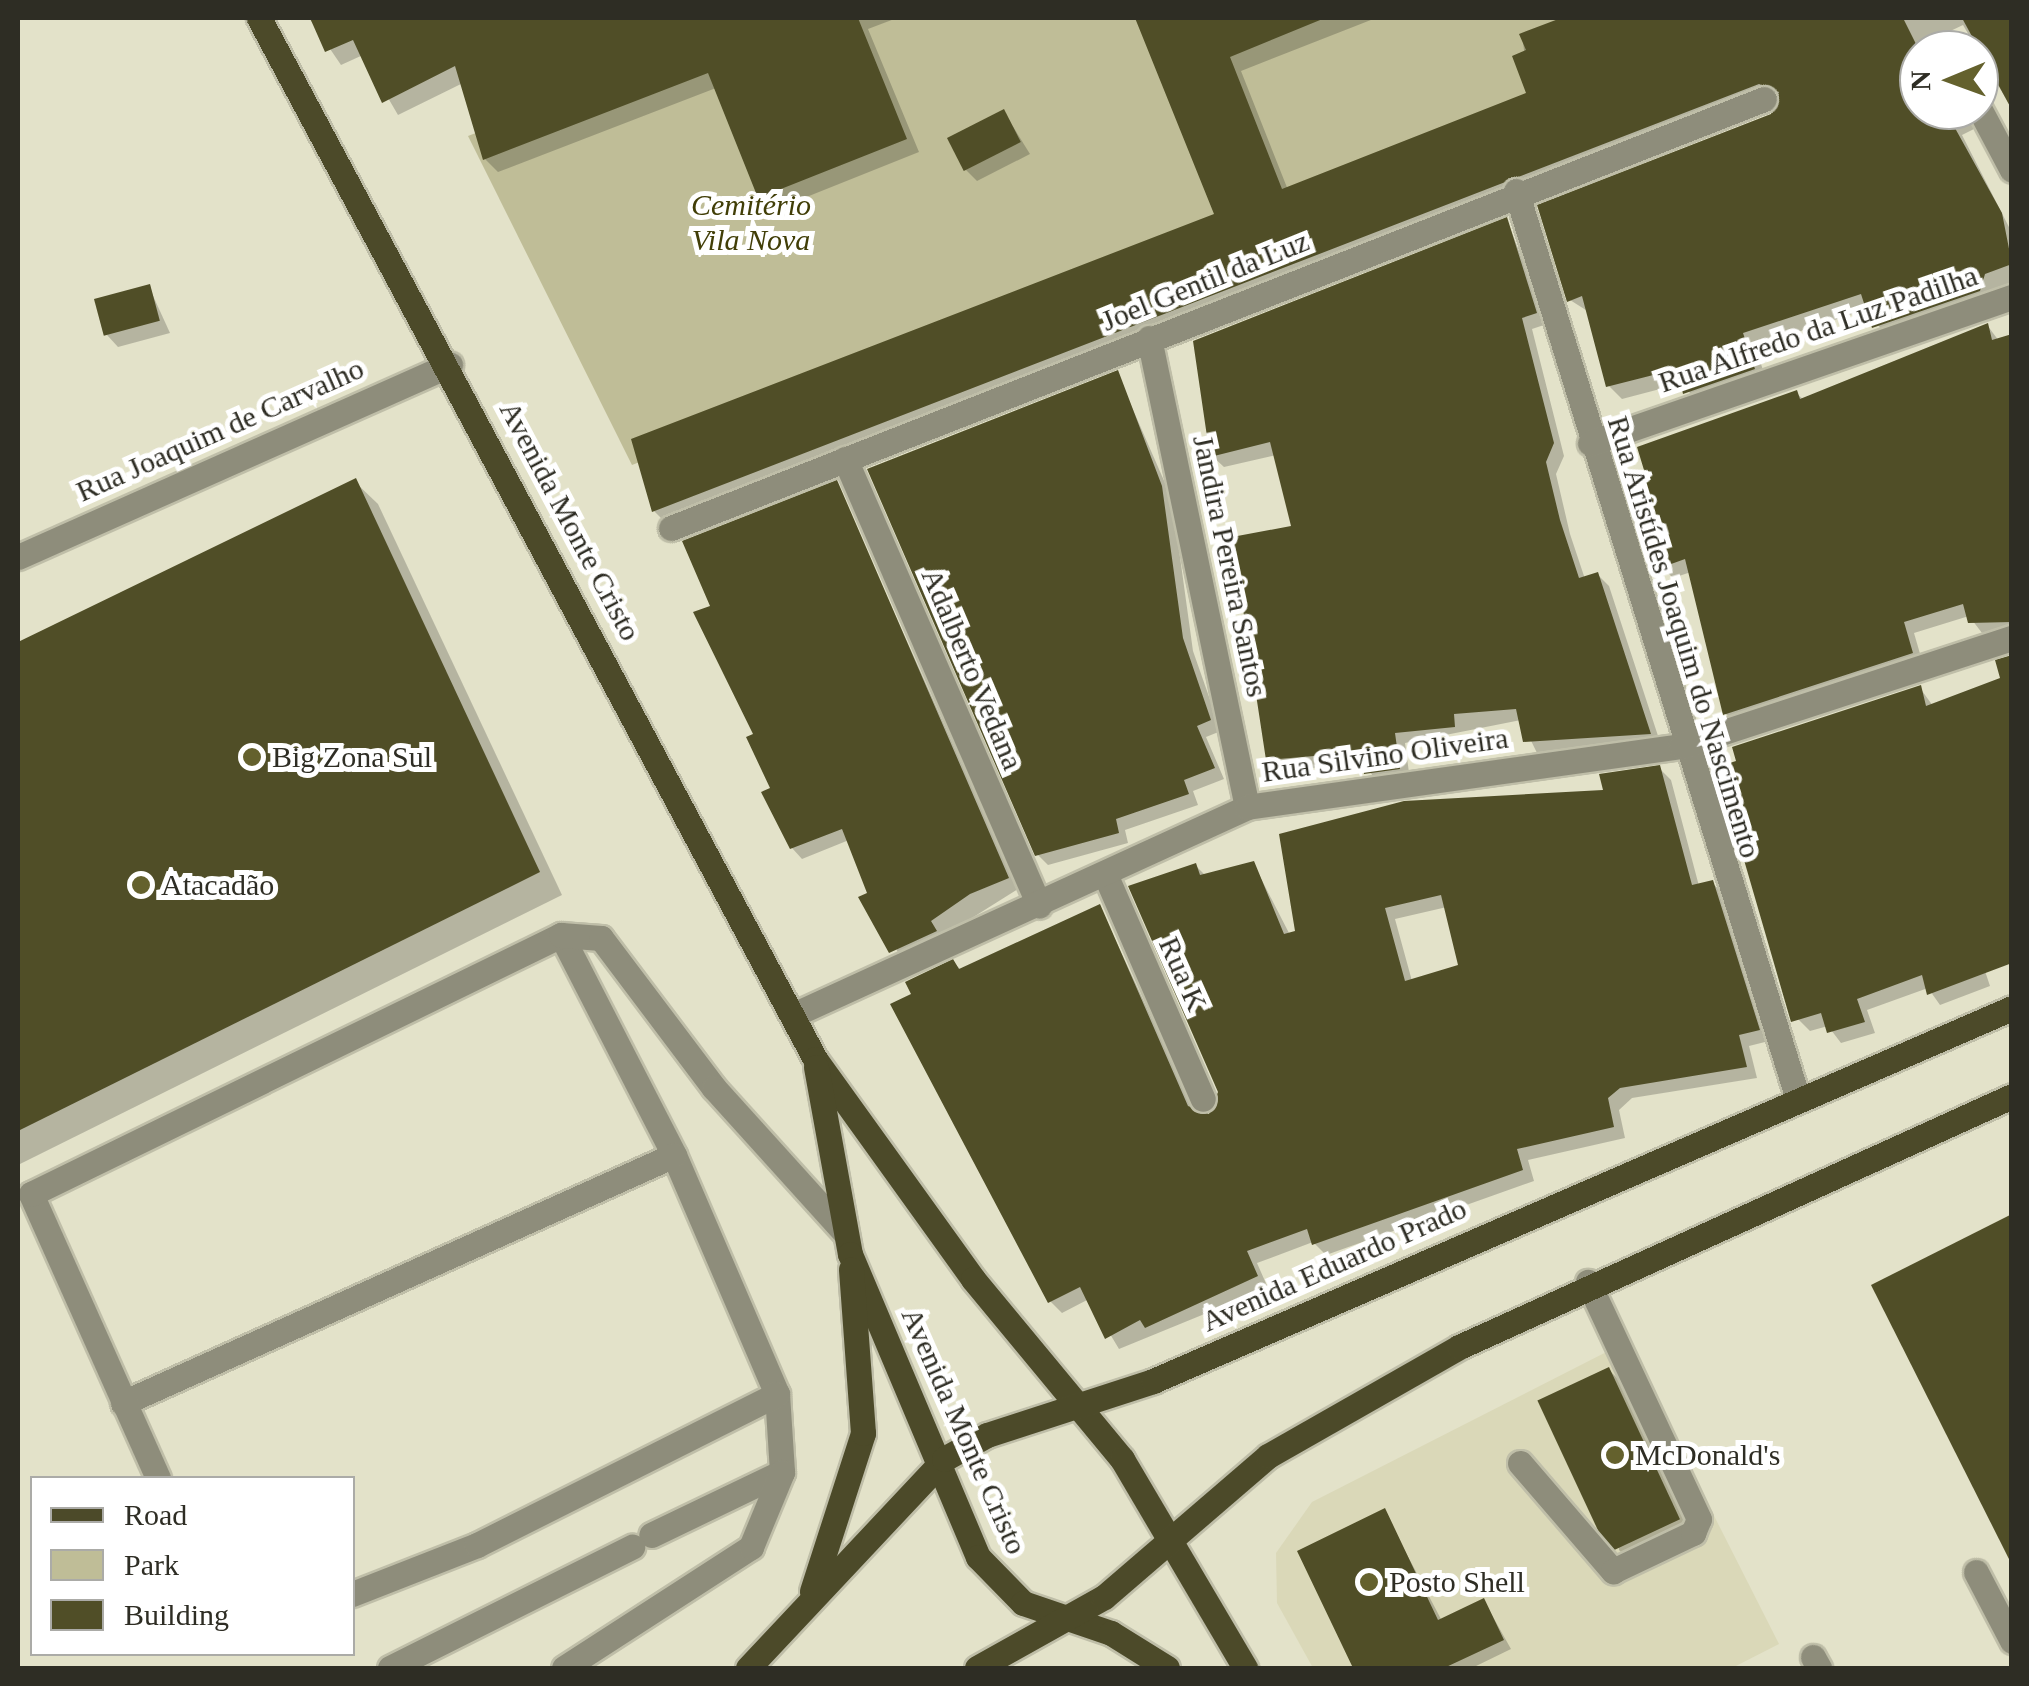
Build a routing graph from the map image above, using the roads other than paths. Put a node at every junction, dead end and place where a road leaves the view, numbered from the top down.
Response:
1 (258, 18) edge
2 (1764, 99) dead end
3 (1991, 130) edge
4 (2012, 170) edge
5 (1516, 191) junction
6 (2012, 297) edge
7 (1149, 338) junction
8 (450, 365) junction
9 (1590, 443) junction
10 (845, 459) junction
11 (671, 528) dead end
12 (18, 558) edge
13 (2012, 638) edge
14 (1681, 746) junction
15 (1247, 807) junction
16 (1105, 874) junction
17 (1039, 906) junction
18 (561, 934) junction
19 (2012, 1008) edge
20 (793, 1014) junction
21 (815, 1059) junction
22 (2012, 1096) edge
23 (1203, 1099) dead end
24 (1798, 1100) junction
25 (674, 1155) junction
26 (847, 1243) junction
27 (1588, 1282) junction
28 (776, 1394) junction
29 (122, 1403) junction
30 (1073, 1406) junction
31 (944, 1458) junction
32 (1520, 1463) dead end
33 (782, 1472) junction
34 (157, 1476) edge
35 (736, 1496) junction
36 (1163, 1540) junction
37 (751, 1547) junction
38 (1976, 1572) dead end
39 (355, 1593) edge
40 (811, 1596) junction
41 (1059, 1622) junction
42 (2012, 1641) edge
43 (390, 1668) edge
44 (564, 1668) edge
45 (748, 1668) edge
46 (977, 1668) edge
47 (1168, 1668) edge
48 (1245, 1668) edge

1 - 8 main road, Avenida Monte Cristo
2 - 5 street, Joel Gentil da Luz
3 - 4 street
5 - 7 street, Joel Gentil da Luz
5 - 9 street, Rua Aristídes Joaquim do Nascimento
6 - 9 street, Rua Alfredo da Luz Padilha
7 - 10 street, Joel Gentil da Luz
7 - 15 street, Jandira Pereira Santos
8 - 12 street, Rua Joaquim de Carvalho
8 - 20 main road, Avenida Monte Cristo
9 - 14 street, Rua Aristídes Joaquim do Nascimento
10 - 11 street, Joel Gentil da Luz
10 - 17 street, Adalberto Vedana
13 - 14 street, Rua Silvino Oliveira
14 - 15 street, Rua Silvino Oliveira
14 - 24 street, Rua Aristídes Joaquim do Nascimento
15 - 16 street, Rua Silvino Oliveira
16 - 17 street, Rua Silvino Oliveira
16 - 23 street, Rua K
17 - 20 street, Rua Silvino Oliveira
18 - 25 street
18 - 26 street
18 - 29 street
19 - 24 main road, Avenida Eduardo Prado
20 - 21 main road, Avenida Monte Cristo
21 - 26 main road, Avenida Monte Cristo
21 - 30 main road, Avenida Monte Cristo
22 - 27 main road
24 - 30 main road, Avenida Eduardo Prado
25 - 28 street
25 - 29 street
26 - 31 main road, Avenida Monte Cristo
26 - 40 main road
27 - 32 street
27 - 36 main road
28 - 33 street
28 - 39 street
29 - 34 street
30 - 31 main road, Avenida Eduardo Prado
30 - 36 main road, Avenida Monte Cristo
31 - 40 main road, Avenida Eduardo Prado
31 - 41 main road, Avenida Monte Cristo
33 - 35 street
33 - 37 street
35 - 37 street
35 - 43 street
36 - 41 main road
36 - 48 main road, Avenida Monte Cristo
37 - 44 street
38 - 42 street
40 - 45 main road, Avenida Eduardo Prado
41 - 46 main road
41 - 47 main road, Avenida Monte Cristo

